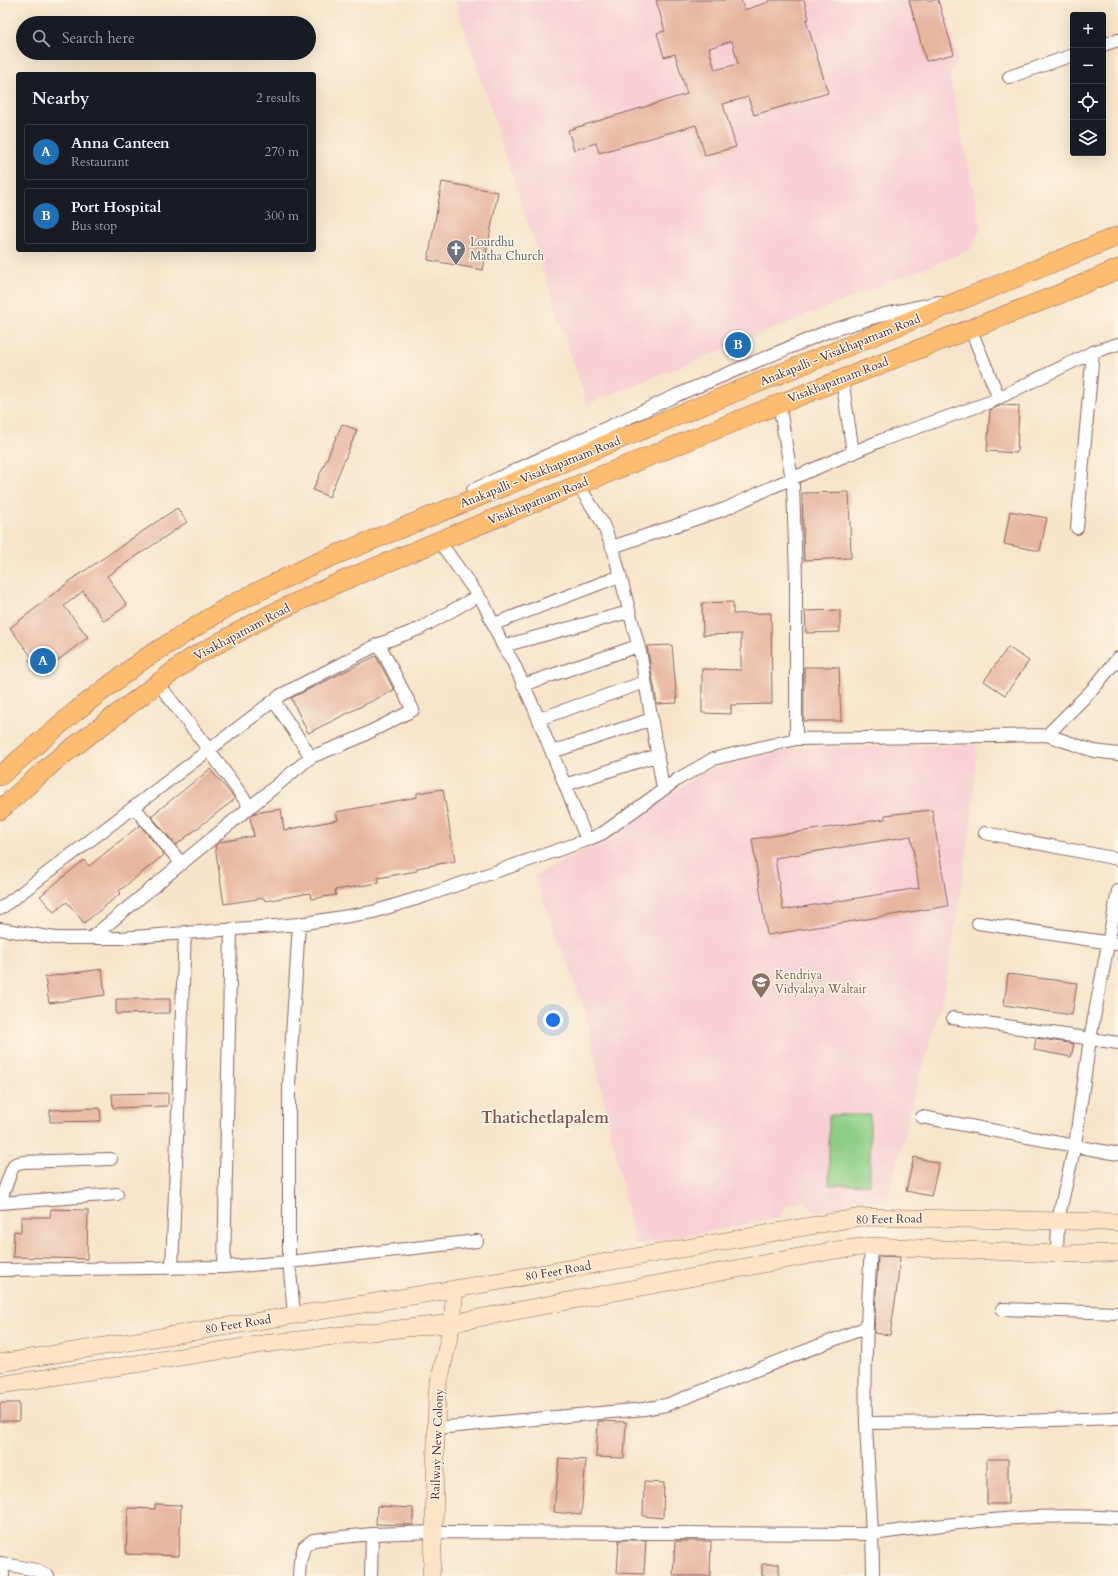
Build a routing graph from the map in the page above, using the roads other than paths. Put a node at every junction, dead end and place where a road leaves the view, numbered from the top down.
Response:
1 (1118, 40) edge
2 (1106, 44) edge
3 (1070, 56) edge
4 (1009, 77) dead end
5 (1118, 236) edge
6 (1117, 270) edge
7 (970, 328) junction
8 (1118, 344) edge
9 (1093, 352) junction
10 (842, 379) junction
11 (999, 398) junction
12 (779, 404) junction
13 (853, 452) junction
14 (792, 478) junction
15 (578, 485) junction
16 (1077, 528) dead end
17 (439, 541) junction
18 (612, 547) junction
19 (620, 576) junction
20 (478, 596) junction
21 (629, 612) junction
22 (494, 624) junction
23 (379, 644) junction
24 (503, 646) junction
25 (638, 646) junction
26 (1118, 658) edge
27 (645, 682) junction
28 (158, 683) junction
29 (523, 685) junction
30 (274, 701) junction
31 (539, 719) junction
32 (652, 719) junction
33 (1047, 736) junction
34 (796, 739) junction
35 (209, 750) junction
36 (552, 752) junction
37 (1118, 754) edge
38 (658, 755) junction
39 (311, 757) junction
40 (0, 776) edge
41 (565, 785) junction
42 (663, 789) junction
43 (134, 807) junction
44 (250, 807) junction
45 (0, 810) edge
46 (985, 833) dead end
47 (587, 840) junction
48 (1118, 859) edge
49 (182, 864) junction
50 (1118, 891) edge
51 (0, 909) edge
52 (978, 923) dead end
53 (299, 924) junction
54 (0, 929) edge
55 (231, 929) junction
56 (186, 932) junction
57 (91, 938) junction
58 (1113, 944) edge
59 (953, 1018) dead end
60 (1090, 1039) junction
61 (1118, 1044) edge
62 (922, 1117) dead end
63 (1075, 1145) junction
64 (1118, 1154) edge
65 (111, 1159) dead end
66 (116, 1194) dead end
67 (0, 1202) edge
68 (1058, 1220) junction
69 (1118, 1222) edge
70 (800, 1228) junction
71 (477, 1241) dead end
72 (871, 1246) junction
73 (1118, 1253) edge
74 (1057, 1254) junction
75 (805, 1256) junction
76 (288, 1262) junction
77 (224, 1267) junction
78 (172, 1268) junction
79 (0, 1270) edge
80 (455, 1289) junction
81 (1002, 1309) dead end
82 (1118, 1313) edge
83 (294, 1314) junction
84 (452, 1323) junction
85 (867, 1327) junction
86 (0, 1363) edge
87 (0, 1385) edge
88 (1118, 1418) edge
89 (866, 1423) junction
90 (436, 1428) junction
91 (1118, 1518) edge
92 (434, 1532) junction
93 (372, 1534) junction
94 (873, 1534) junction
95 (1, 1563) edge
96 (3, 1576) edge
97 (48, 1576) edge
98 (299, 1576) edge
99 (371, 1576) edge
100 (431, 1576) edge
101 (873, 1576) edge

1 - 2 street
3 - 4 street
5 - 40 main road, Anakapalli - Visakhapatnam Road
6 - 7 main road, Visakhapatnam Road
7 - 10 main road, Visakhapatnam Road
7 - 11 street
8 - 9 street
9 - 11 street
9 - 16 street
10 - 12 main road, Visakhapatnam Road
10 - 13 street
11 - 13 street
12 - 14 street
12 - 15 main road, Visakhapatnam Road
13 - 14 street
14 - 18 street
14 - 34 street
15 - 17 main road, Visakhapatnam Road
15 - 18 street
17 - 20 street
17 - 28 main road, Visakhapatnam Road
18 - 19 street
19 - 21 street
19 - 22 street
20 - 22 street
20 - 23 street
21 - 24 street
21 - 25 street
22 - 24 street
23 - 30 street
23 - 39 street
24 - 29 street
25 - 27 street
25 - 29 street
26 - 33 street
27 - 31 street
27 - 32 street
28 - 35 street
28 - 45 main road, Visakhapatnam Road
29 - 31 street
30 - 35 street
30 - 39 street
31 - 36 street
32 - 36 street
32 - 38 street
33 - 34 street
33 - 37 street
34 - 42 street
35 - 43 street
35 - 44 street
36 - 41 street
38 - 41 street
38 - 42 street
39 - 44 street
41 - 47 street
42 - 47 street
43 - 49 street
43 - 51 street
44 - 49 street
46 - 48 street
47 - 53 street
49 - 57 street
50 - 58 street
52 - 58 street
53 - 55 street
53 - 76 street
54 - 57 street
55 - 56 street
55 - 77 street
56 - 57 street
56 - 78 street
58 - 60 street
59 - 60 street
60 - 61 street
60 - 63 street
62 - 63 street
63 - 64 street
63 - 68 street
65 - 67 street
66 - 67 street
68 - 69 street, 80 Feet Road
68 - 70 street, 80 Feet Road
68 - 74 street
70 - 75 street
70 - 80 street, 80 Feet Road
71 - 76 street
72 - 74 street, 80 Feet Road
72 - 75 street, 80 Feet Road
72 - 85 street
73 - 74 street, 80 Feet Road
75 - 84 street, 80 Feet Road
76 - 77 street
76 - 83 street
77 - 78 street
78 - 79 street
80 - 83 street, 80 Feet Road
80 - 84 street, Railway New Colony
81 - 82 street
83 - 86 street, 80 Feet Road
84 - 87 street, 80 Feet Road
84 - 90 street, Railway New Colony
85 - 89 street
85 - 90 street
88 - 89 street
89 - 94 street
90 - 92 street, Railway New Colony
91 - 94 street
92 - 93 street
92 - 94 street
92 - 100 street, Railway New Colony
93 - 98 street
93 - 99 street
94 - 101 street
95 - 96 street
95 - 97 street

